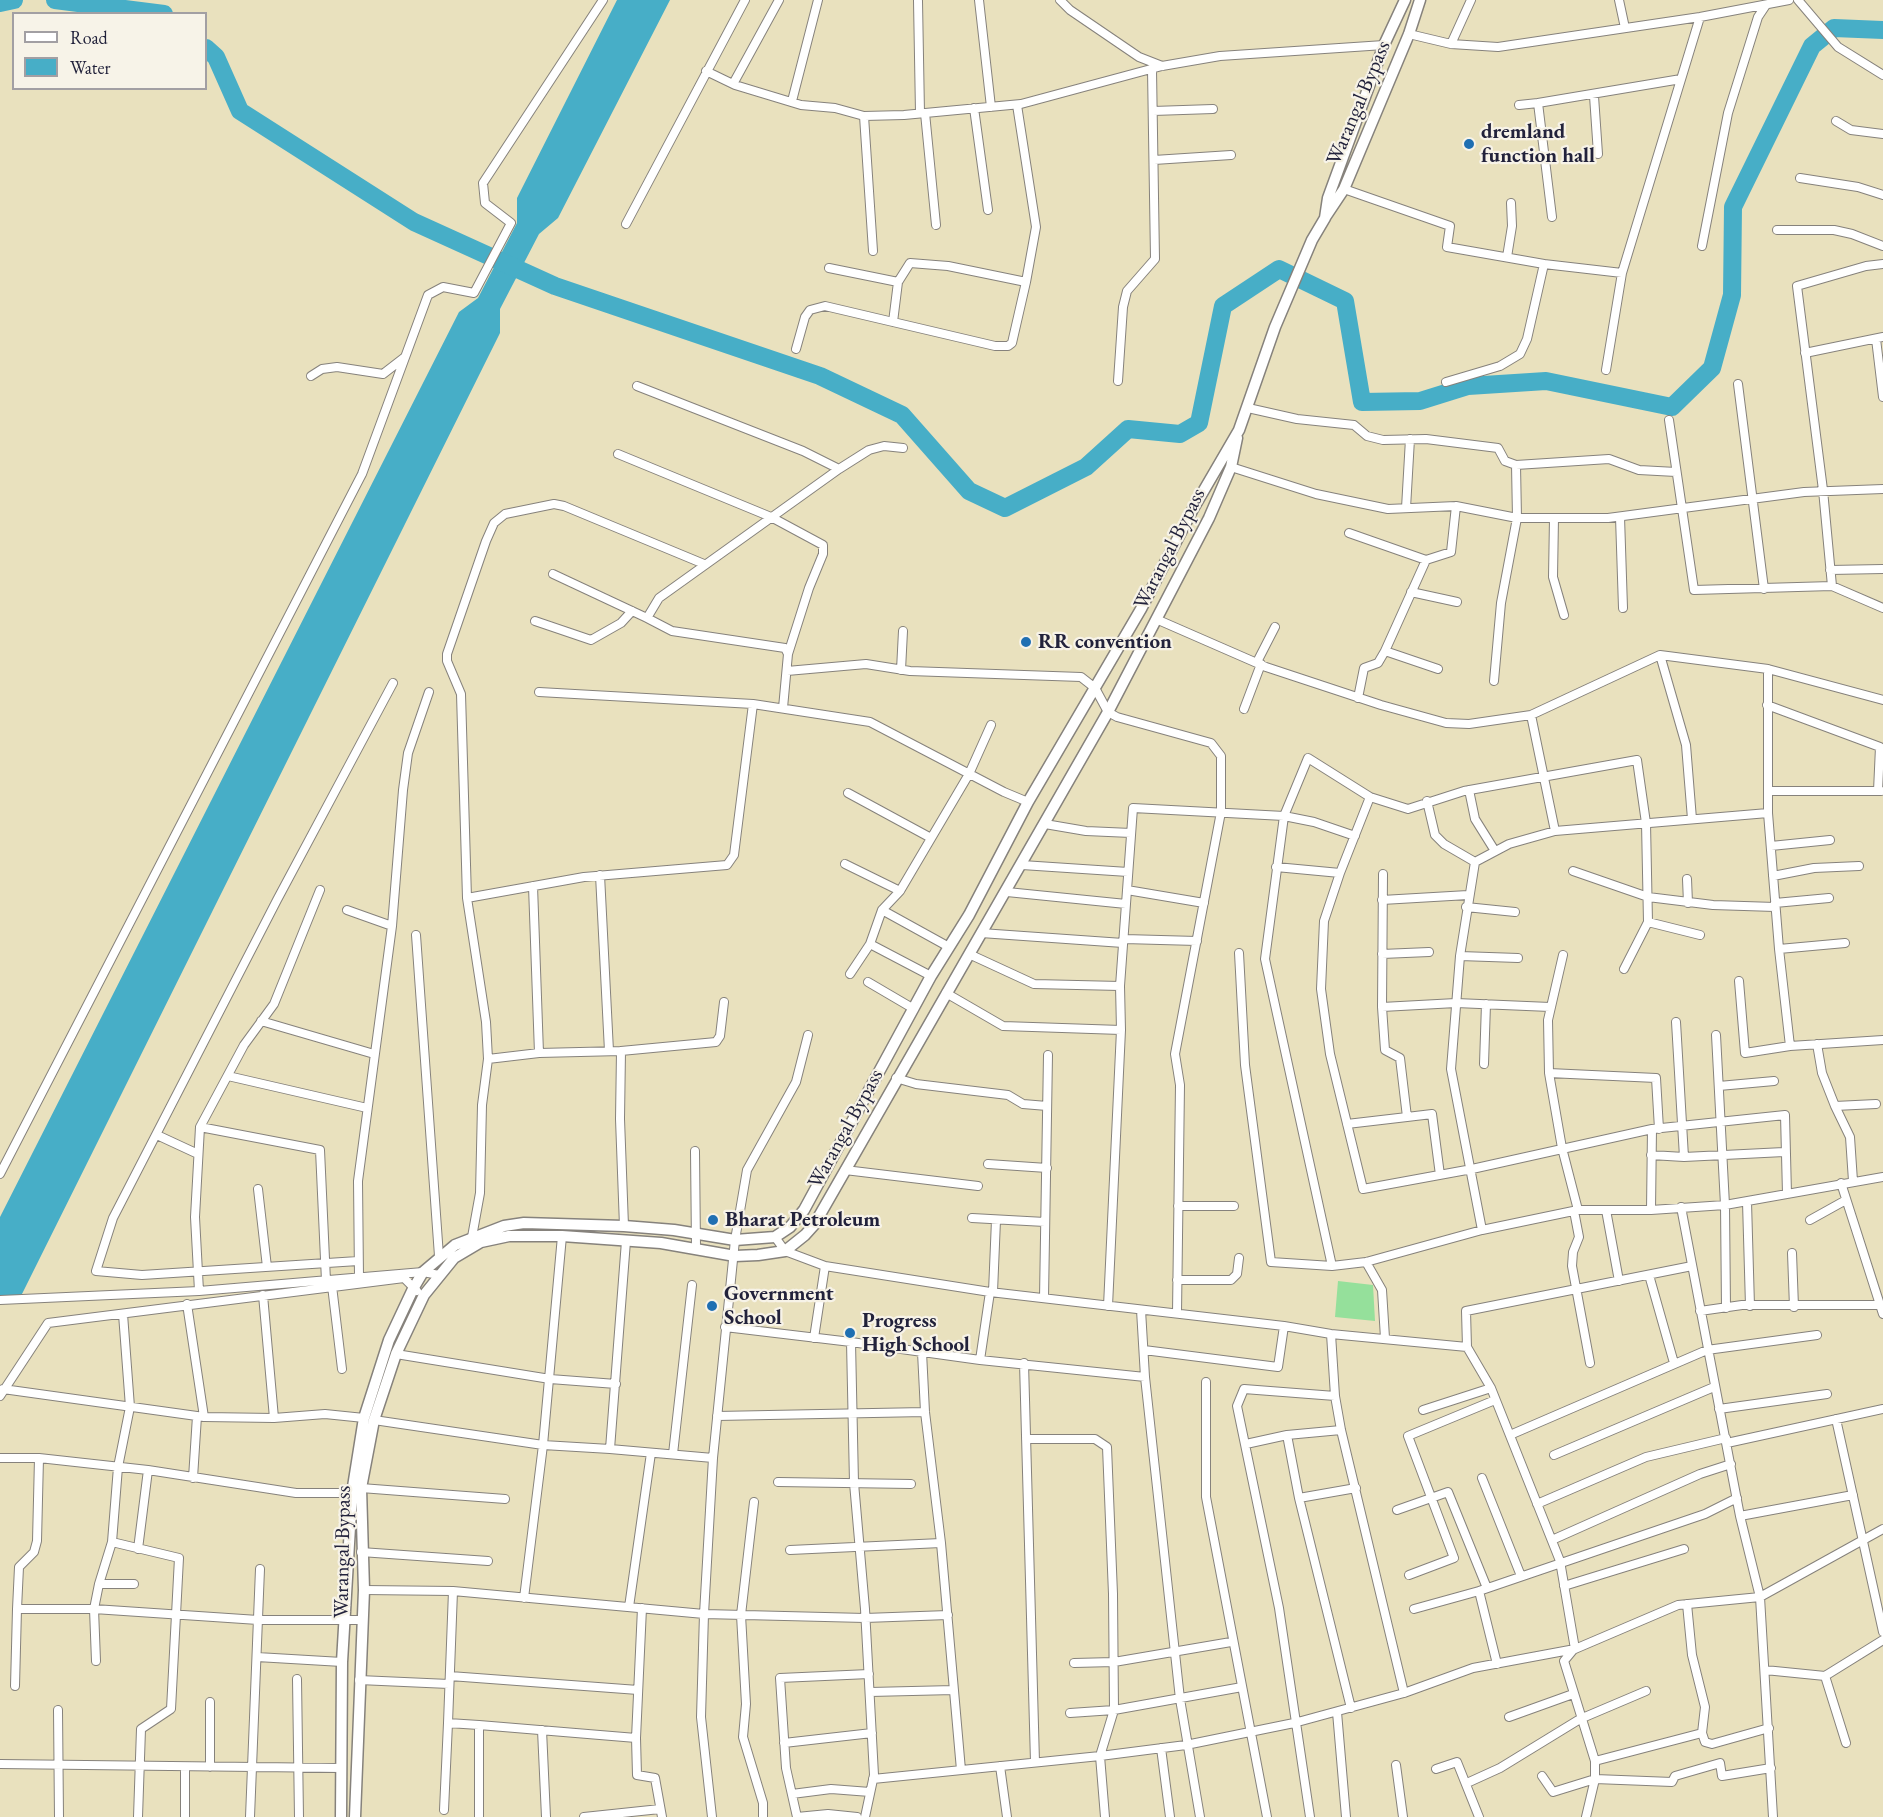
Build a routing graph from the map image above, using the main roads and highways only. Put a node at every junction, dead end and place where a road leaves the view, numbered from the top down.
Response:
1 (1405, 0) edge
2 (1420, 0) edge
3 (1325, 218) junction
4 (1239, 430) junction
5 (369, 1419) junction
6 (357, 1491) junction
7 (341, 1817) edge
8 (355, 1817) edge

1 - 3 main road
2 - 3 main road, Warangal Bypass
3 - 4 main road, Warangal Bypass
4 - 5 main road
4 - 5 main road, Warangal Bypass
5 - 6 main road, Warangal Bypass
6 - 7 main road
6 - 8 main road, Warangal Bypass

